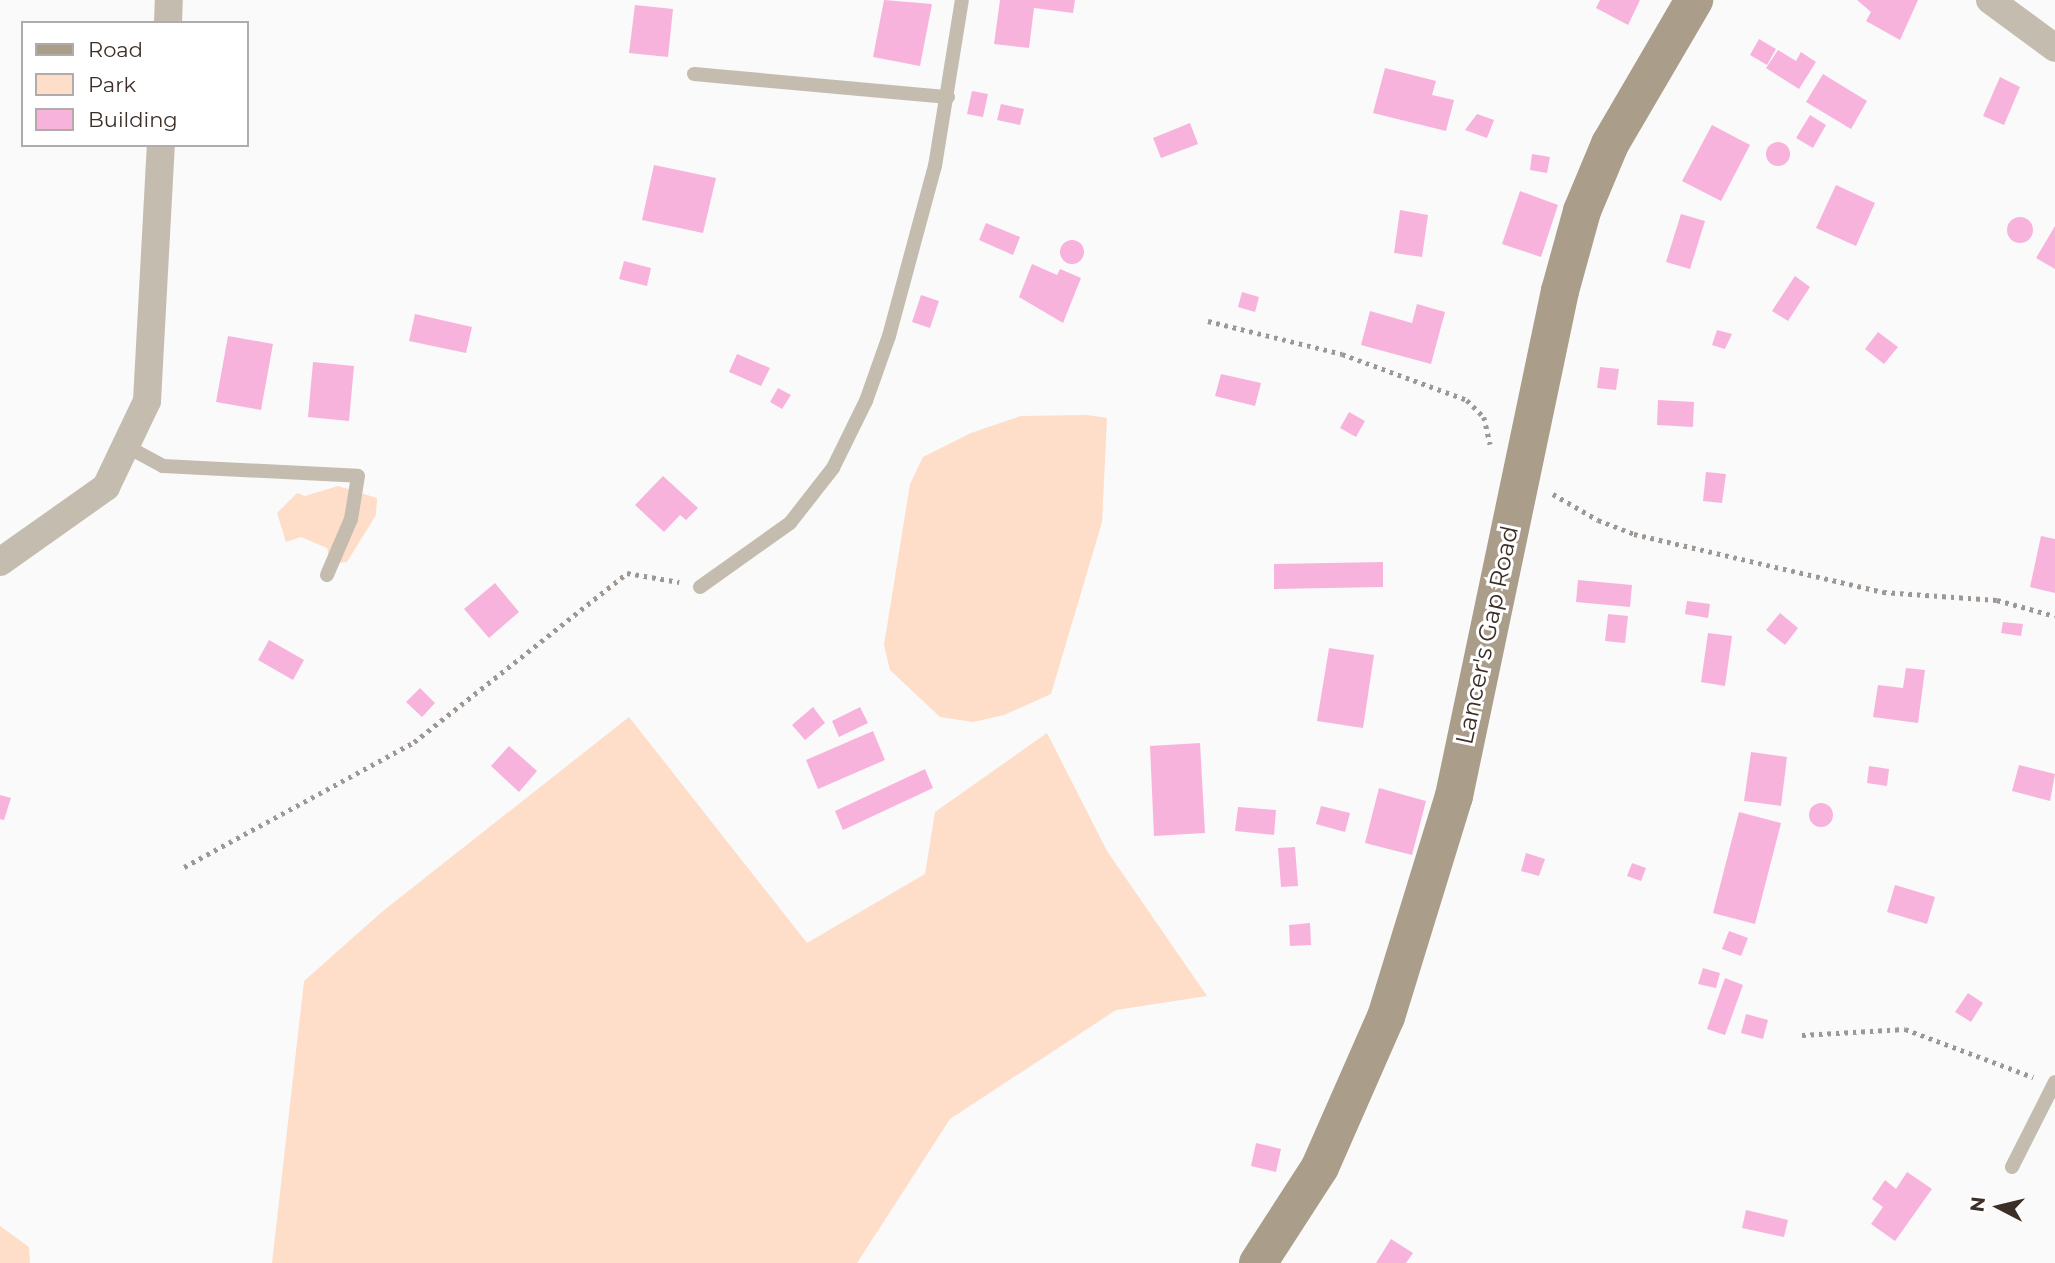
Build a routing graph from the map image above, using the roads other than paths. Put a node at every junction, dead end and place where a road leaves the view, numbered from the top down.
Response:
1 (169, 0) edge
2 (962, 0) edge
3 (1694, 0) edge
4 (1990, 0) edge
5 (168, 21) edge
6 (2055, 48) edge
7 (694, 74) dead end
8 (948, 97) junction
9 (161, 147) edge
10 (126, 446) junction
11 (0, 562) edge
12 (327, 575) dead end
13 (701, 586) road end
14 (2054, 1085) edge
15 (2012, 1167) dead end
16 (1258, 1263) edge

1 - 5 street
2 - 8 lane
3 - 16 main road, Lancer's Gap Road
4 - 6 street
7 - 8 lane
8 - 13 lane
9 - 10 street
10 - 11 street
10 - 12 lane
14 - 15 lane

